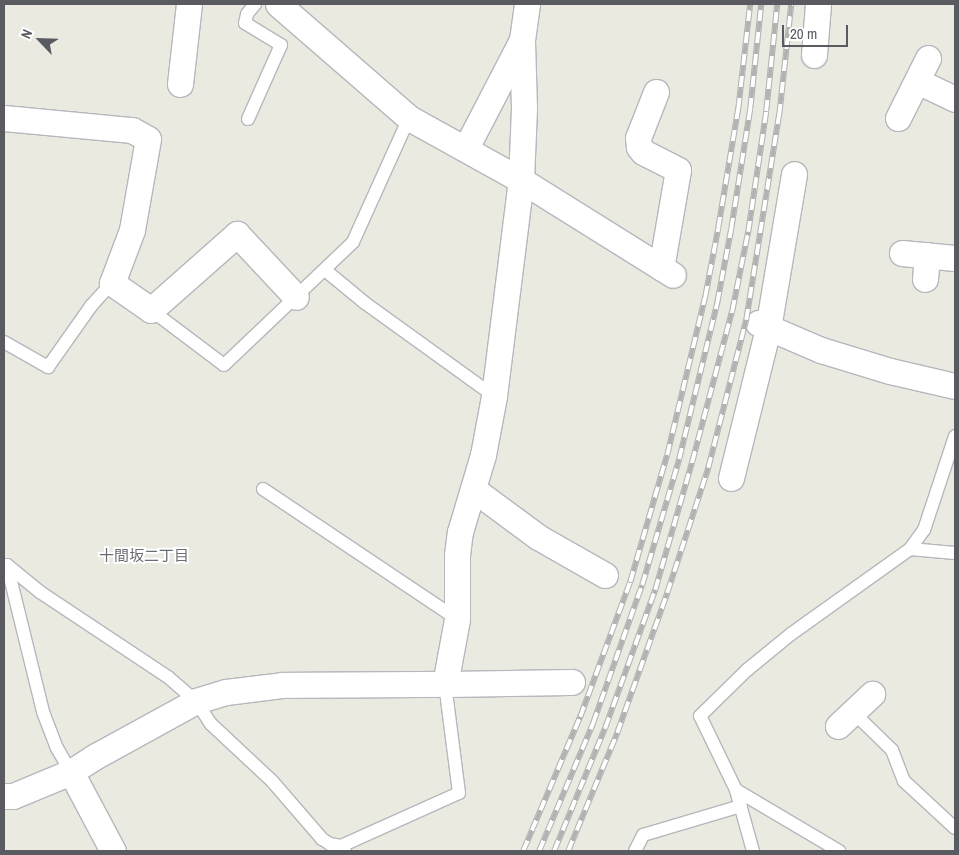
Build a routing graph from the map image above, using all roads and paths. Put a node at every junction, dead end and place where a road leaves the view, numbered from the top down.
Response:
1 (189, 4) edge
2 (255, 4) edge
3 (278, 4) edge
4 (527, 4) edge
5 (818, 4) edge
6 (522, 40) junction
7 (814, 55) dead end
8 (928, 58) dead end
9 (917, 81) junction
10 (180, 84) dead end
11 (656, 92) dead end
12 (955, 99) edge
13 (4, 118) edge
14 (409, 118) junction
15 (898, 118) dead end
16 (248, 119) dead end
17 (466, 148) junction
18 (794, 174) dead end
19 (521, 180) junction
20 (902, 253) dead end
21 (955, 258) edge
22 (325, 270) junction
23 (112, 283) junction
24 (296, 297) junction
25 (151, 310) junction
26 (763, 326) junction
27 (4, 342) edge
28 (955, 386) edge
29 (494, 396) junction
30 (955, 436) edge
31 (731, 478) dead end
32 (474, 489) junction
33 (263, 490) dead end
34 (910, 549) junction
35 (955, 553) edge
36 (5, 562) edge
37 (605, 575) dead end
38 (457, 619) junction
39 (572, 682) dead end
40 (445, 684) junction
41 (872, 694) dead end
42 (196, 701) junction
43 (846, 719) joint
44 (71, 772) junction
45 (736, 790) junction
46 (4, 796) edge
47 (740, 806) junction
48 (955, 828) edge
49 (343, 849) edge
50 (114, 851) edge
51 (635, 851) edge
52 (753, 851) edge
53 (838, 851) edge

1 - 10 street
2 - 16 lane
3 - 14 street
4 - 6 street
5 - 7 street
6 - 17 street
6 - 19 street
8 - 9 street
9 - 12 street
9 - 15 street
11 - 19 street
13 - 23 street
14 - 17 street
14 - 22 lane
17 - 19 street
18 - 26 street
19 - 29 street
20 - 21 street
22 - 24 lane
22 - 29 lane
23 - 25 street
23 - 27 lane
24 - 25 lane
24 - 25 street
26 - 28 street
26 - 31 street
29 - 32 street
30 - 34 lane
32 - 37 street
32 - 38 street
33 - 38 lane
34 - 35 lane
34 - 45 lane
36 - 42 lane
36 - 44 lane
38 - 40 street
39 - 40 street
40 - 42 street
40 - 49 lane
41 - 43 street
42 - 44 street
42 - 49 lane
43 - 48 lane
44 - 46 street
44 - 50 street
45 - 47 lane
45 - 53 lane
47 - 51 lane
47 - 52 lane

